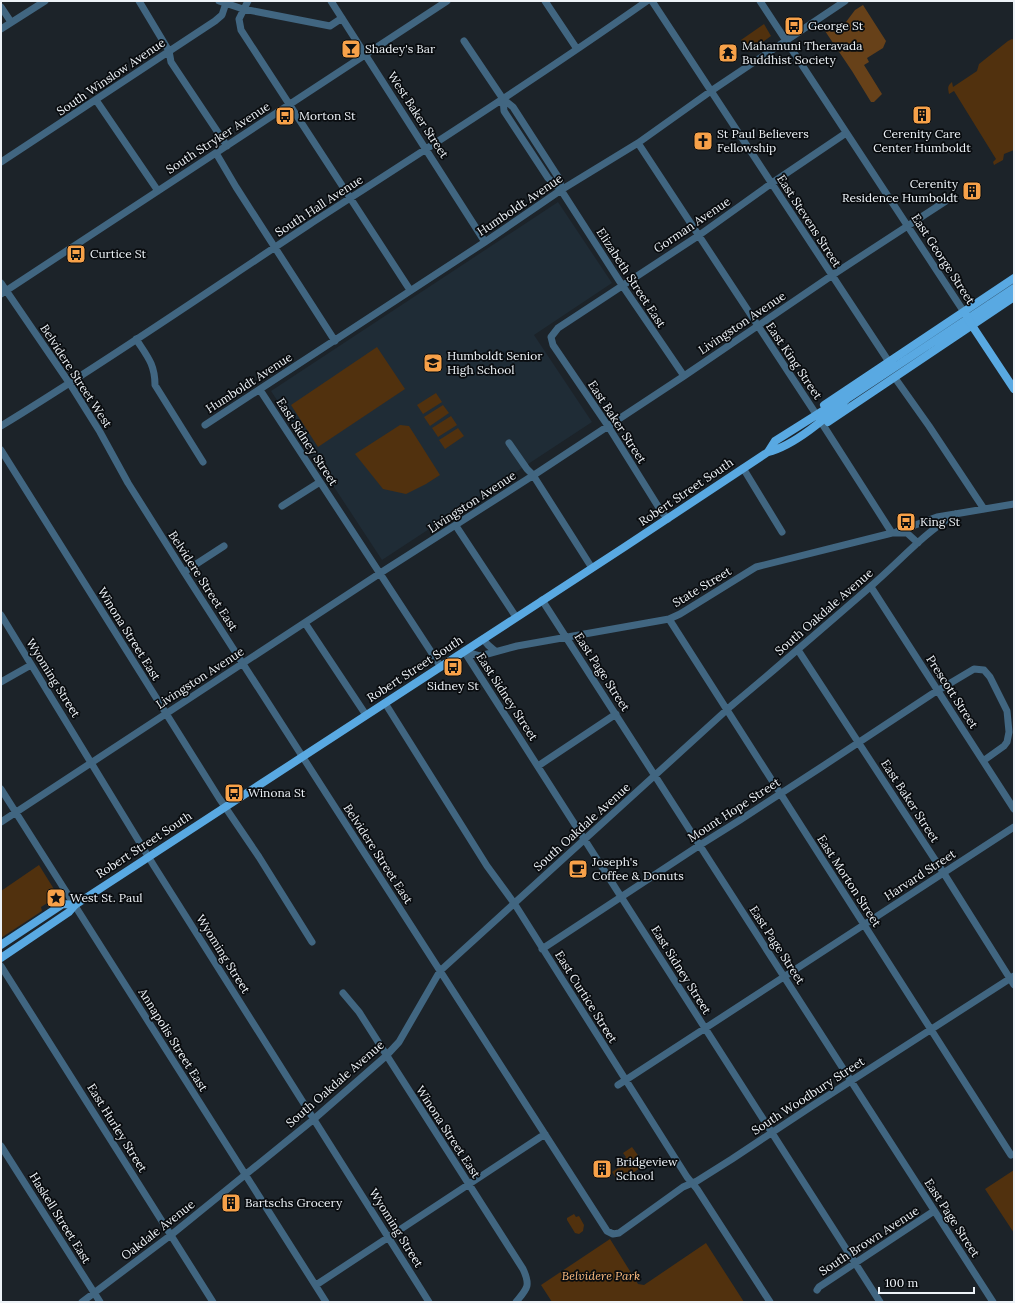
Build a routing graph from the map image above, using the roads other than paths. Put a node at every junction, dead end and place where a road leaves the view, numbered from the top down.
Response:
1 (45, 1) edge
2 (139, 1) edge
3 (248, 1) edge
4 (331, 1) edge
5 (546, 1) edge
6 (647, 1) edge
7 (652, 1) edge
8 (760, 1) edge
9 (845, 1) edge
10 (222, 2) edge
11 (442, 2) edge
12 (1, 7) edge
13 (243, 9) junction
14 (342, 18) junction
15 (11, 22) junction
16 (1, 29) edge
17 (786, 40) junction
18 (464, 41) dead end
19 (577, 49) junction
20 (169, 51) junction
21 (365, 54) junction
22 (711, 91) junction
23 (504, 99) junction
24 (96, 100) junction
25 (290, 104) junction
26 (846, 133) junction
27 (638, 142) junction
28 (227, 146) junction
29 (426, 148) junction
30 (216, 153) junction
31 (1, 162) edge
32 (772, 183) junction
33 (561, 190) junction
34 (158, 191) junction
35 (952, 197) dead end
36 (351, 198) junction
37 (907, 226) junction
38 (698, 236) junction
39 (486, 242) junction
40 (275, 248) junction
41 (832, 276) junction
42 (1014, 278) edge
43 (1, 283) edge
44 (622, 286) junction
45 (1014, 288) edge
46 (410, 290) junction
47 (4, 292) edge
48 (1014, 297) edge
49 (964, 312) junction
50 (972, 324) junction
51 (757, 326) junction
52 (551, 337) joint
53 (136, 339) junction
54 (335, 340) junction
55 (889, 362) junction
56 (684, 376) junction
57 (895, 378) junction
58 (70, 384) junction
59 (1014, 389) edge
60 (260, 390) junction
61 (847, 399) junction
62 (814, 411) junction
63 (803, 423) junction
64 (205, 425) dead end
65 (823, 425) junction
66 (1, 426) edge
67 (608, 426) junction
68 (809, 431) junction
69 (509, 443) dead end
70 (1, 450) edge
71 (768, 452) junction
72 (203, 462) dead end
73 (743, 468) junction
74 (533, 475) junction
75 (320, 482) junction
76 (128, 483) joint
77 (1014, 504) edge
78 (282, 506) dead end
79 (984, 509) junction
80 (955, 514) junction
81 (668, 519) junction
82 (456, 526) junction
83 (782, 532) dead end
84 (892, 533) junction
85 (918, 543) junction
86 (224, 546) dead end
87 (592, 568) junction
88 (184, 572) junction
89 (380, 574) junction
90 (871, 587) junction
91 (542, 600) junction
92 (1, 615) edge
93 (516, 617) junction
94 (669, 619) junction
95 (305, 623) junction
96 (566, 638) junction
97 (483, 639) junction
98 (798, 650) junction
99 (464, 651) junction
100 (495, 651) junction
101 (244, 663) junction
102 (31, 665) junction
103 (441, 667) junction
104 (1, 682) edge
105 (938, 691) junction
106 (385, 703) junction
107 (727, 710) junction
108 (166, 713) junction
109 (616, 714) junction
110 (366, 715) junction
111 (859, 742) junction
112 (303, 756) junction
113 (983, 761) junction
114 (91, 762) junction
115 (538, 766) junction
116 (655, 775) junction
117 (1, 789) edge
118 (780, 794) junction
119 (225, 807) junction
120 (1014, 809) edge
121 (16, 812) junction
122 (1, 822) edge
123 (1014, 827) edge
124 (585, 839) junction
125 (700, 845) junction
126 (149, 856) junction
127 (943, 872) junction
128 (622, 897) junction
129 (514, 903) junction
130 (75, 904) junction
131 (864, 925) junction
132 (312, 942) dead end
133 (1, 945) edge
134 (542, 949) junction
135 (1, 958) edge
136 (1, 966) edge
137 (440, 971) junction
138 (785, 977) junction
139 (1012, 977) edge
140 (1014, 985) edge
141 (344, 993) dead end
142 (705, 1028) junction
143 (930, 1029) junction
144 (386, 1056) junction
145 (625, 1080) junction
146 (851, 1081) junction
147 (618, 1085) dead end
148 (314, 1119) junction
149 (772, 1133) junction
150 (545, 1134) junction
151 (1, 1146) edge
152 (1011, 1155) dead end
153 (245, 1174) junction
154 (691, 1182) junction
155 (468, 1184) junction
156 (934, 1211) junction
157 (613, 1234) joint
158 (171, 1235) junction
159 (389, 1238) junction
160 (855, 1262) junction
161 (316, 1285) junction
162 (817, 1290) dead end
163 (94, 1293) junction
164 (82, 1302) edge
165 (100, 1302) edge
166 (213, 1302) edge
167 (326, 1302) edge
168 (429, 1302) edge
169 (516, 1302) edge
170 (770, 1302) edge
171 (880, 1302) edge
172 (993, 1302) edge

1 - 15 street
2 - 20 street
3 - 13 street
4 - 14 street, West Baker Street
5 - 19 street
6 - 19 street, South Hall Avenue
7 - 22 street, East Stevens Street
8 - 17 street, East George Street
9 - 17 street, Humboldt Avenue
10 - 13 street
10 - 20 street, South Winslow Avenue
11 - 21 street, South Stryker Avenue
12 - 15 street
13 - 14 street
13 - 25 street
14 - 21 street, West Baker Street
15 - 16 street
17 - 22 street, Humboldt Avenue
17 - 26 street, East George Street
18 - 23 street, Elizabeth Street East
19 - 23 street, South Hall Avenue
20 - 24 street, South Winslow Avenue
20 - 28 street
21 - 25 street, South Stryker Avenue
21 - 29 street, West Baker Street
22 - 27 street, Humboldt Avenue
22 - 32 street, East Stevens Street
23 - 29 street, South Hall Avenue
23 - 33 street, Elizabeth Street East
24 - 31 street, South Winslow Avenue
24 - 34 street
25 - 28 street, South Stryker Avenue
25 - 36 street
26 - 32 street, Gorman Avenue
26 - 37 street, East George Street
27 - 33 street, Humboldt Avenue
27 - 38 street, East King Street
28 - 30 street, South Stryker Avenue
29 - 36 street, South Hall Avenue
29 - 39 street, West Baker Street
30 - 34 street, South Stryker Avenue
30 - 40 street
32 - 38 street, Gorman Avenue
32 - 41 street, East Stevens Street
33 - 39 street, Humboldt Avenue
33 - 44 street, Elizabeth Street East
34 - 47 street, South Stryker Avenue
35 - 37 street, Livingston Avenue
36 - 40 street, South Hall Avenue
36 - 46 street
37 - 41 street, Livingston Avenue
37 - 49 street, East George Street
38 - 44 street, Gorman Avenue
38 - 51 street, East King Street
39 - 46 street, Humboldt Avenue
40 - 53 street, South Hall Avenue
40 - 54 street
41 - 51 street, Livingston Avenue
41 - 55 street, East Stevens Street
42 - 49 main road
43 - 47 street, Belvidere Street West
44 - 52 street, Gorman Avenue
44 - 56 street, Elizabeth Street East
45 - 61 main road, Robert Street South
46 - 54 street, Humboldt Avenue
47 - 58 street, Belvidere Street West
48 - 50 main road
49 - 50 main road, East George Street, bridge
49 - 55 main road
50 - 57 main road
50 - 59 main road, East George Street
51 - 56 street, Livingston Avenue
51 - 62 street, East King Street
52 - 67 street, East Baker Street
53 - 58 street, South Hall Avenue
53 - 72 street
54 - 60 street, Humboldt Avenue
55 - 62 main road
56 - 67 street, Livingston Avenue
57 - 65 main road
57 - 79 street
58 - 66 street, South Hall Avenue
58 - 76 street, Belvidere Street West
60 - 64 street, Humboldt Avenue
60 - 75 street, East Sidney Street
61 - 63 main road, Robert Street South
61 - 68 main road, Robert Street South
62 - 63 main road
63 - 71 main road, Robert Street South
65 - 68 main road
65 - 84 street
67 - 74 street, Livingston Avenue
67 - 81 street, East Baker Street
68 - 71 main road, Robert Street South
69 - 74 street
70 - 108 street, Winona Street East
71 - 73 main road, Robert Street South
73 - 81 main road, Robert Street South
73 - 83 street
74 - 82 street, Livingston Avenue
74 - 87 street
75 - 78 street
75 - 89 street, East Sidney Street
76 - 88 street, Belvidere Street East
77 - 79 street, State Street
79 - 80 street, State Street
80 - 84 street, State Street
80 - 85 street, South Oakdale Avenue
81 - 87 main road, Robert Street South
82 - 89 street, Livingston Avenue
82 - 93 street
84 - 85 street, State Street
84 - 94 street, State Street
85 - 90 street, South Oakdale Avenue
86 - 88 street
87 - 91 main road, Robert Street South
88 - 101 street, Belvidere Street East
89 - 95 street, Livingston Avenue
89 - 103 street, East Sidney Street
90 - 98 street, South Oakdale Avenue
90 - 105 street, Prescott Street
91 - 93 main road, Robert Street South
91 - 96 street, East Page Street
92 - 102 street, Wyoming Street
93 - 97 main road, Robert Street South
94 - 96 street, State Street
94 - 107 street, East Morton Street
95 - 101 street, Livingston Avenue
95 - 110 street
96 - 100 street, State Street
96 - 109 street, East Page Street
97 - 99 main road, Robert Street South
97 - 100 street
98 - 107 street, South Oakdale Avenue
98 - 111 street, East Baker Street
99 - 100 street, State Street
99 - 103 main road, Robert Street South
99 - 115 street, East Sidney Street
101 - 108 street, Livingston Avenue
101 - 112 street, Belvidere Street East
102 - 104 street
102 - 114 street, Wyoming Street
103 - 106 main road, Robert Street South
105 - 111 street, Mount Hope Street
105 - 113 street, Prescott Street
105 - 113 street, Mount Hope Street
106 - 110 main road, Robert Street South
106 - 129 street, East Curtice Street
107 - 116 street, South Oakdale Avenue
107 - 118 street, East Morton Street
108 - 114 street, Livingston Avenue
108 - 119 street, Winona Street East
109 - 115 street
109 - 116 street, East Page Street
110 - 112 main road, Robert Street South
111 - 118 street, Mount Hope Street
111 - 127 street, East Baker Street
112 - 119 main road, Robert Street South
112 - 137 street, Belvidere Street East
113 - 120 street, Prescott Street
114 - 121 street, Livingston Avenue
114 - 126 street, Wyoming Street
115 - 124 street, East Sidney Street
116 - 124 street, South Oakdale Avenue
116 - 125 street, East Page Street
117 - 121 street, Annapolis Street East
118 - 125 street, Mount Hope Street
118 - 131 street, East Morton Street
119 - 126 main road, Robert Street South
119 - 132 street, Winona Street East
121 - 122 street, Livingston Avenue
121 - 130 street, Annapolis Street East
123 - 127 street, Harvard Street
124 - 128 street, East Sidney Street
124 - 129 street, South Oakdale Avenue
125 - 128 street, Mount Hope Street
125 - 138 street, East Page Street
126 - 130 main road, Robert Street South
126 - 148 street, Wyoming Street
127 - 131 street, Harvard Street
127 - 139 street, East Baker Street
128 - 134 street, Mount Hope Street
128 - 142 street, East Sidney Street
129 - 134 street, East Curtice Street
129 - 137 street, South Oakdale Avenue
130 - 133 main road, Robert Street South
130 - 135 main road, Robert Street South
130 - 153 street, Annapolis Street East
131 - 138 street, Harvard Street
131 - 143 street, East Morton Street
134 - 145 street, East Curtice Street
136 - 158 street, East Hurley Street
137 - 144 street, South Oakdale Avenue
137 - 150 street, Belvidere Street East
138 - 142 street, Harvard Street
138 - 146 street, East Page Street
139 - 140 street, East Baker Street
139 - 143 street, South Woodbury Street
141 - 144 street, Winona Street East
142 - 145 street, Harvard Street
142 - 149 street, East Sidney Street
143 - 146 street, South Woodbury Street
143 - 152 street, East Morton Street
144 - 148 street, South Oakdale Avenue
144 - 155 street, Winona Street East
145 - 147 street, Harvard Street
145 - 154 street, East Curtice Street
146 - 149 street, South Woodbury Street
146 - 156 street, East Page Street
148 - 153 street, South Oakdale Avenue
148 - 159 street, Wyoming Street
149 - 154 street, South Woodbury Street
149 - 160 street, East Sidney Street
150 - 155 street
150 - 157 street, Belvidere Street East
151 - 163 street, Haskell Street East
153 - 158 street, Oakdale Avenue
153 - 161 street, Annapolis Street East
154 - 157 street, South Woodbury Street
154 - 170 street, East Curtice Street
155 - 159 street
155 - 169 street, Winona Street East
156 - 160 street, South Brown Avenue
156 - 172 street, East Page Street
158 - 163 street, Oakdale Avenue
158 - 166 street, East Hurley Street
159 - 161 street
159 - 168 street, Wyoming Street
160 - 162 street, South Brown Avenue
160 - 171 street, East Sidney Street
161 - 167 street, Annapolis Street East
163 - 164 street, Oakdale Avenue
163 - 165 street, Haskell Street East

